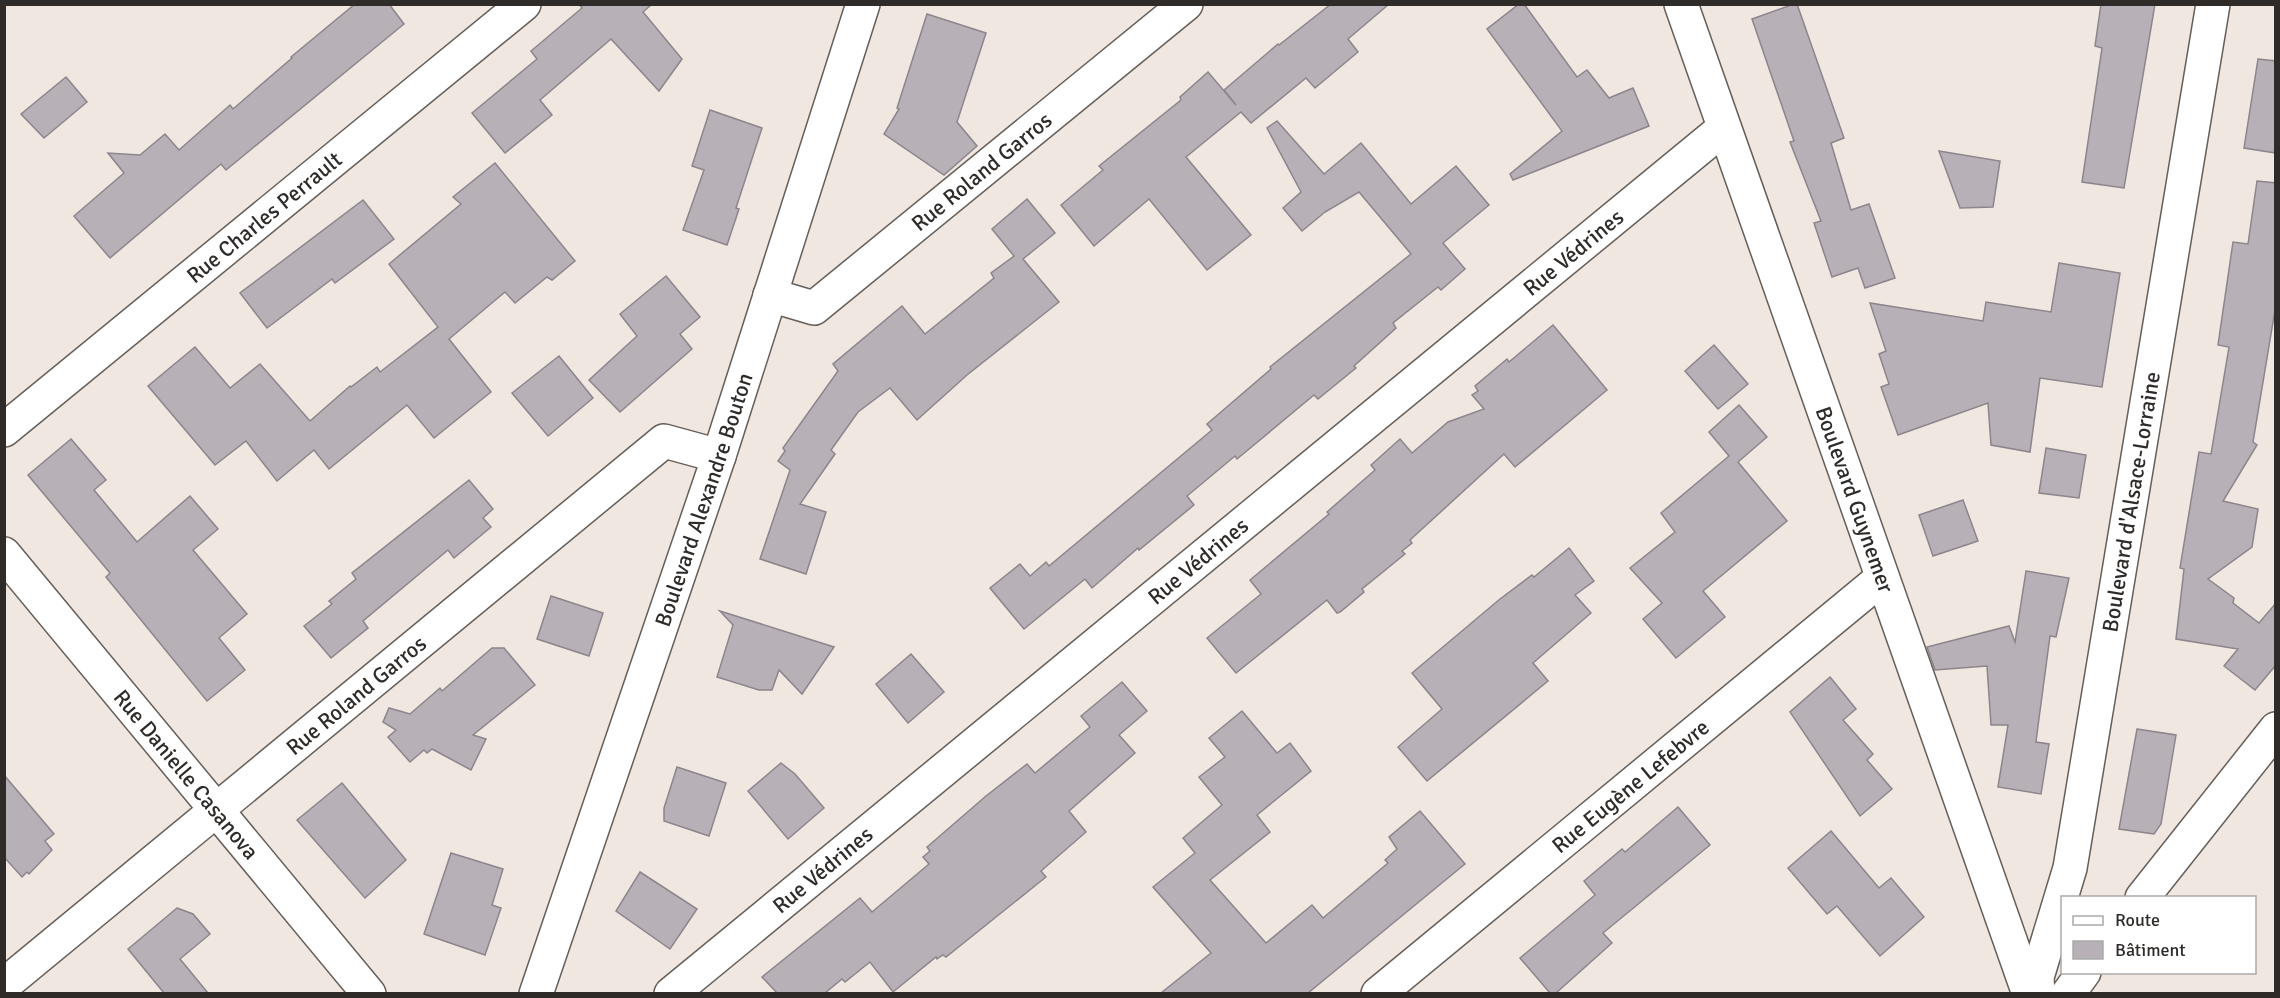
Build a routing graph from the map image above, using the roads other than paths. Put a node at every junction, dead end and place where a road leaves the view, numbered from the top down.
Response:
1 (524, 4) edge
2 (863, 4) edge
3 (1186, 4) edge
4 (1681, 4) edge
5 (2213, 4) edge
6 (1724, 128) junction
7 (770, 295) junction
8 (4, 430) edge
9 (719, 456) junction
10 (4, 554) edge
11 (1882, 578) junction
12 (2276, 729) edge
13 (216, 811) junction
14 (2062, 896) edge
15 (2143, 896) edge
16 (2061, 898) edge
17 (2082, 974) edge
18 (4, 985) edge
19 (369, 993) edge
20 (536, 993) edge
21 (671, 993) edge
22 (1378, 993) edge
23 (2029, 993) edge
24 (2038, 993) edge
25 (2068, 993) edge

1 - 8 street, Rue Charles Perrault
2 - 7 street, Boulevard Alexandre Bouton
3 - 7 street, Rue Roland Garros
4 - 6 street, Boulevard Guynemer
5 - 14 street, Boulevard d'Alsace-Lorraine
6 - 11 street, Boulevard Guynemer
6 - 21 street, Rue Védrines
7 - 9 street, Boulevard Alexandre Bouton
9 - 13 street, Rue Roland Garros
9 - 20 street, Boulevard Alexandre Bouton
10 - 13 street, Rue Danielle Casanova
11 - 22 street, Rue Eugène Lefebvre
11 - 23 street, Boulevard Guynemer
12 - 15 street
13 - 18 street, Rue Roland Garros
13 - 19 street, Rue Danielle Casanova
16 - 24 street, Boulevard d'Alsace-Lorraine
17 - 25 street

